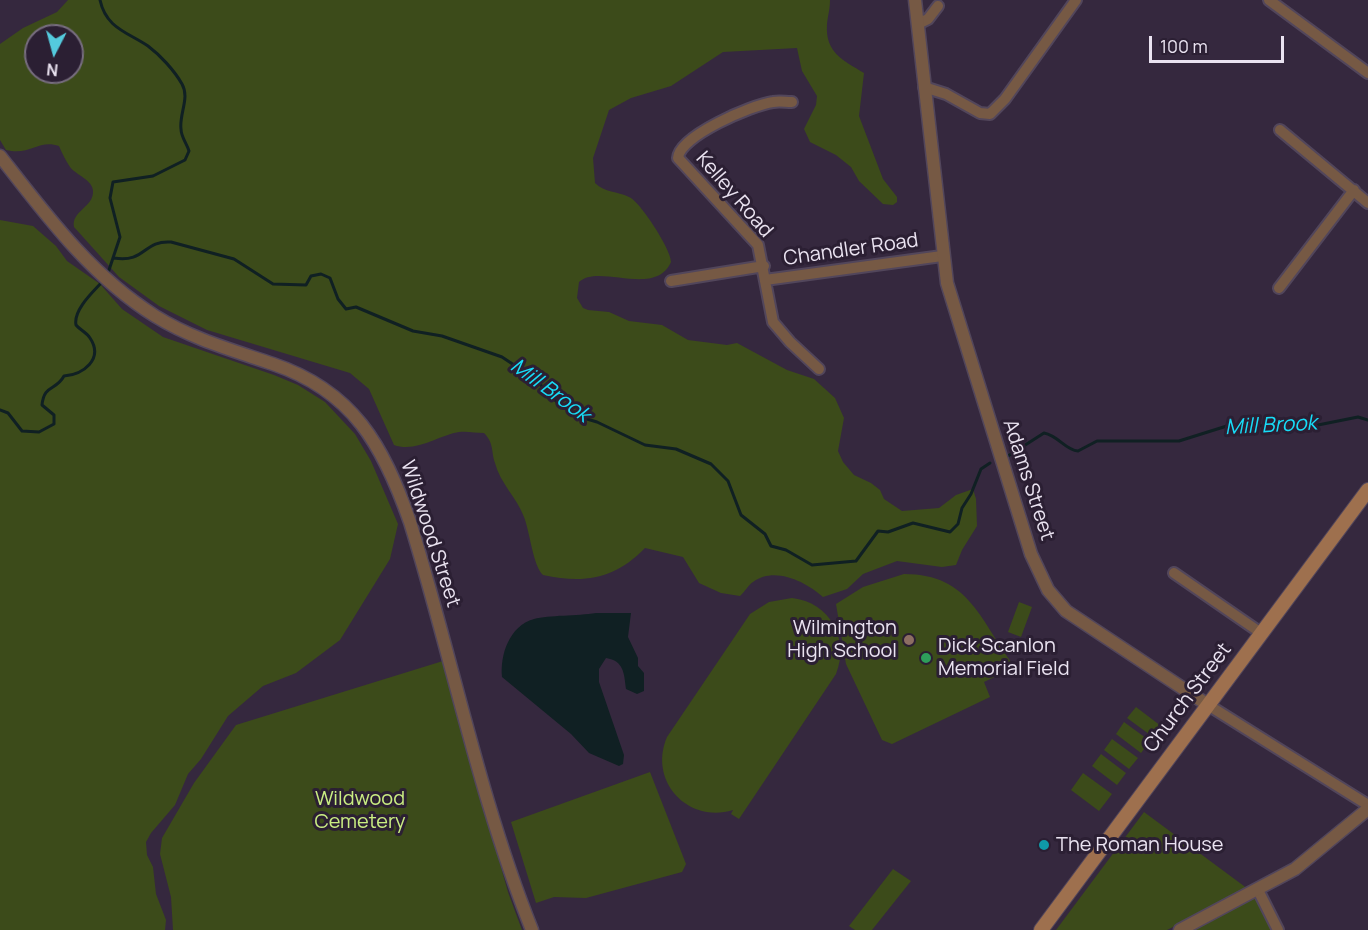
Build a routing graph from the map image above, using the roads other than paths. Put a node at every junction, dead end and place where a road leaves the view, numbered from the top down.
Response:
1 (915, 0) edge
2 (1076, 0) edge
3 (1269, 0) edge
4 (938, 6) dead end
5 (918, 24) junction
6 (1368, 73) edge
7 (924, 87) junction
8 (792, 102) dead end
9 (1280, 130) dead end
10 (0, 156) edge
11 (1354, 190) junction
12 (1368, 203) edge
13 (942, 256) junction
14 (764, 266) junction
15 (765, 280) junction
16 (671, 281) dead end
17 (1279, 288) dead end
18 (819, 369) dead end
19 (1368, 490) edge
20 (1174, 573) dead end
21 (1262, 633) junction
22 (1208, 705) junction
23 (1368, 807) edge
24 (1258, 890) junction
25 (532, 930) edge
26 (1041, 930) edge
27 (1180, 930) edge
28 (1278, 930) edge

1 - 5 street, Adams Street
2 - 7 street
3 - 6 street
4 - 5 street
5 - 7 street, Adams Street
7 - 13 street, Adams Street
8 - 14 street, Kelley Road
9 - 11 street
10 - 25 street, Wildwood Street
11 - 12 street
11 - 17 street
13 - 15 street, Chandler Road
13 - 22 street, Adams Street
14 - 15 street, Kelley Road
14 - 16 street
15 - 18 street, Kelley Road
19 - 21 main road, Church Street
20 - 21 street
21 - 22 main road, Church Street
22 - 23 street, Adams Street
22 - 26 main road, Church Street
23 - 24 street
24 - 27 street
24 - 28 street

